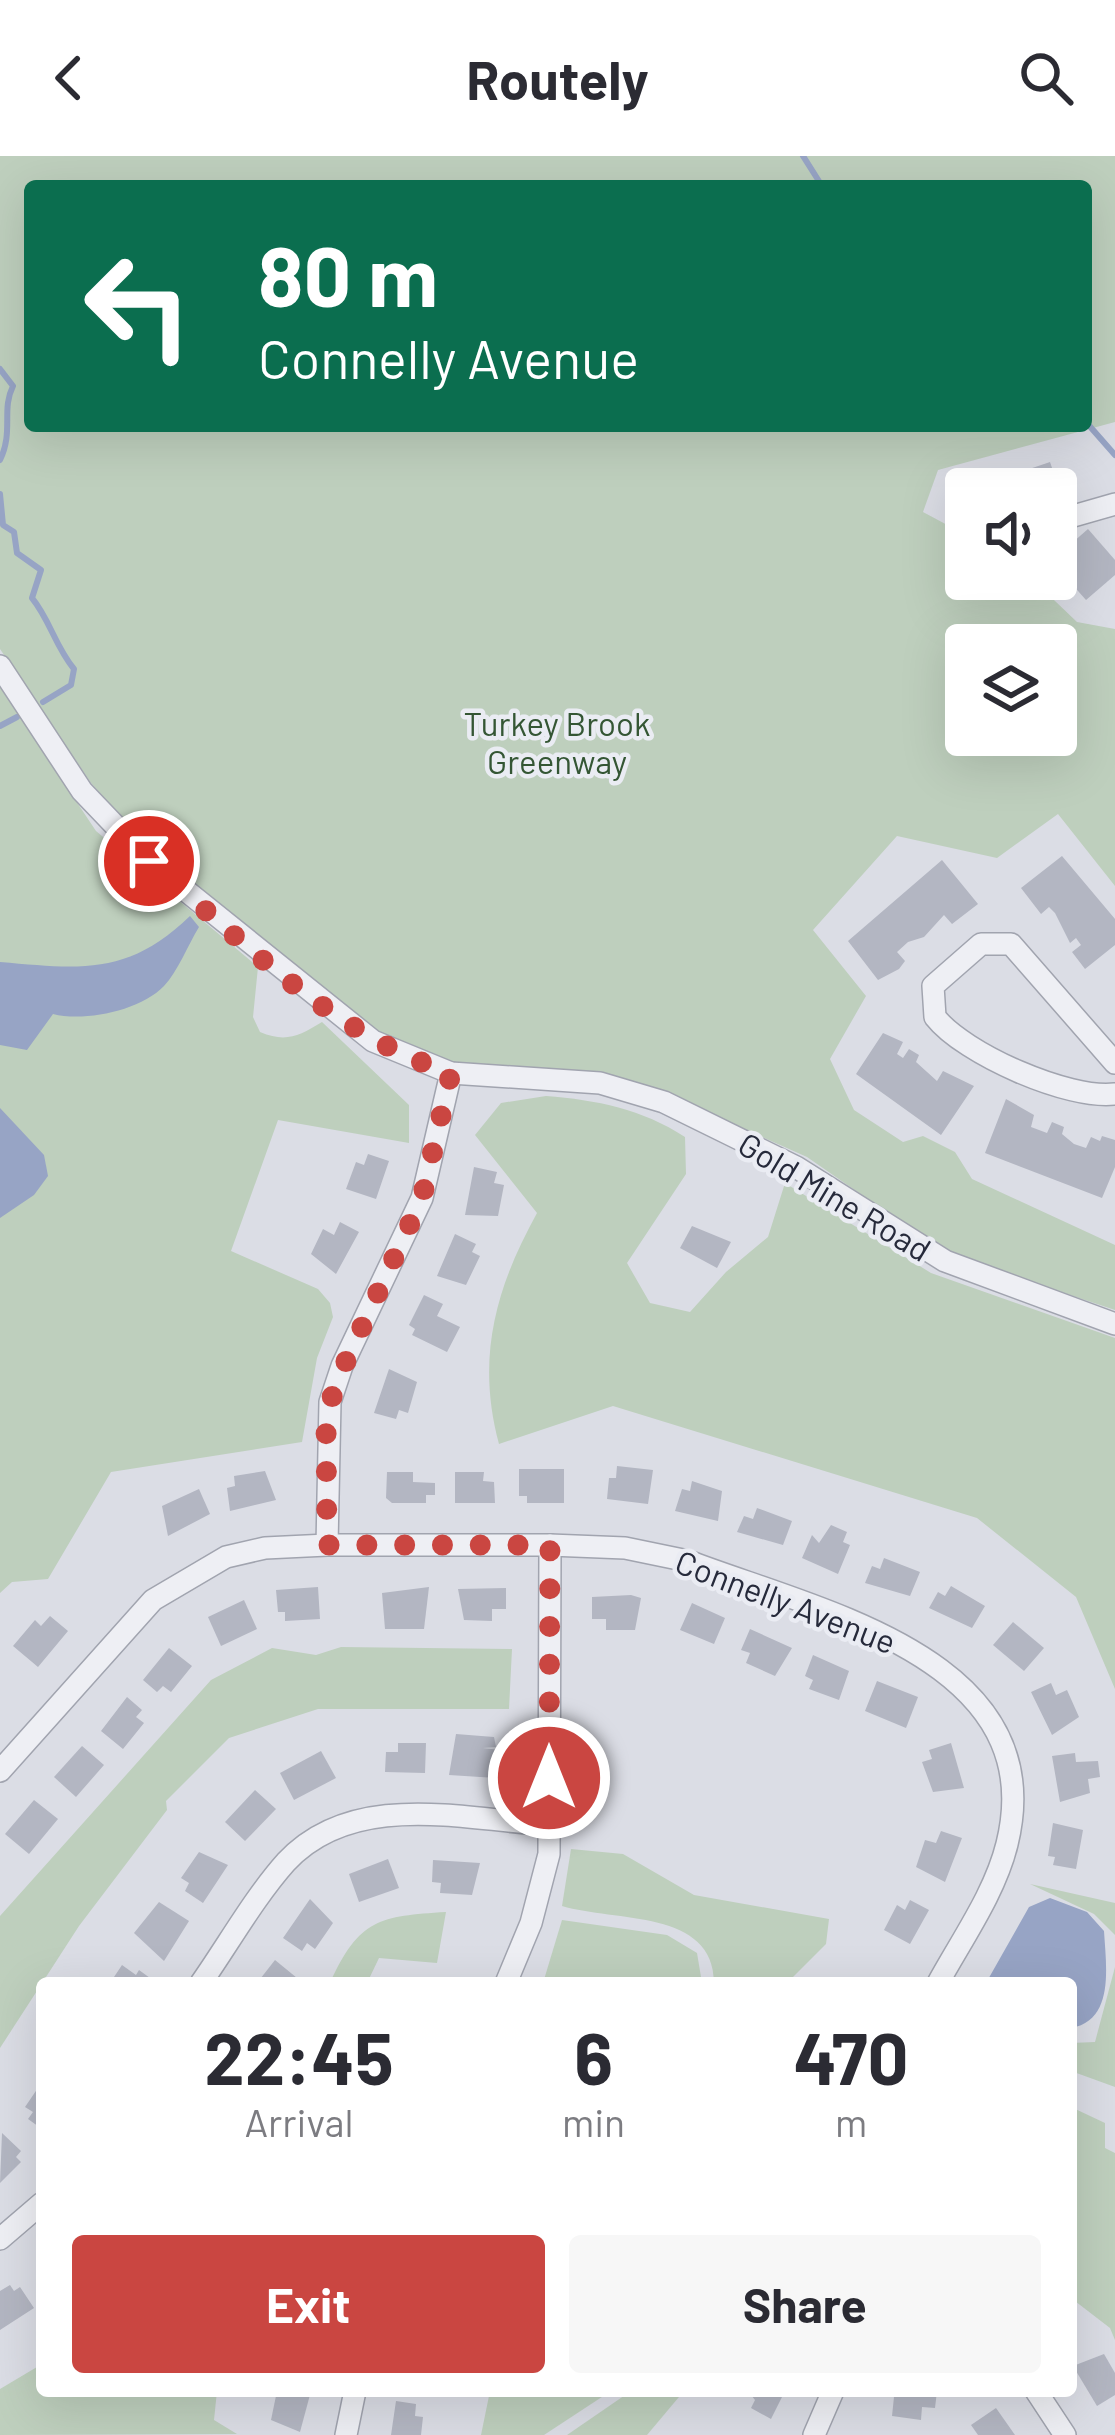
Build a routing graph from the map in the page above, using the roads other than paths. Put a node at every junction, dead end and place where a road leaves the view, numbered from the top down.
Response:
1 (1115, 504) edge
2 (1077, 515) edge
3 (0, 666) edge
4 (1115, 1063) edge
5 (451, 1073) junction
6 (1115, 1094) edge
7 (1115, 1324) edge
8 (327, 1545) junction
9 (550, 1545) junction
10 (0, 1771) edge
11 (549, 1825) junction
12 (205, 1977) edge
13 (508, 1977) edge
14 (941, 1977) edge
15 (36, 2208) edge
16 (0, 2239) edge
17 (354, 2397) edge
18 (830, 2397) edge
19 (1040, 2397) edge
20 (346, 2435) edge
21 (814, 2435) edge
22 (1064, 2435) edge

1 - 2 street
3 - 5 street, Gold Mine Road
4 - 6 street
5 - 7 street, Gold Mine Road
5 - 8 street
8 - 9 street, Connelly Avenue
8 - 10 street, Connelly Avenue
9 - 11 street
9 - 14 street, Connelly Avenue
11 - 12 street
11 - 13 street
15 - 16 street
17 - 20 street
18 - 21 street
19 - 22 street

